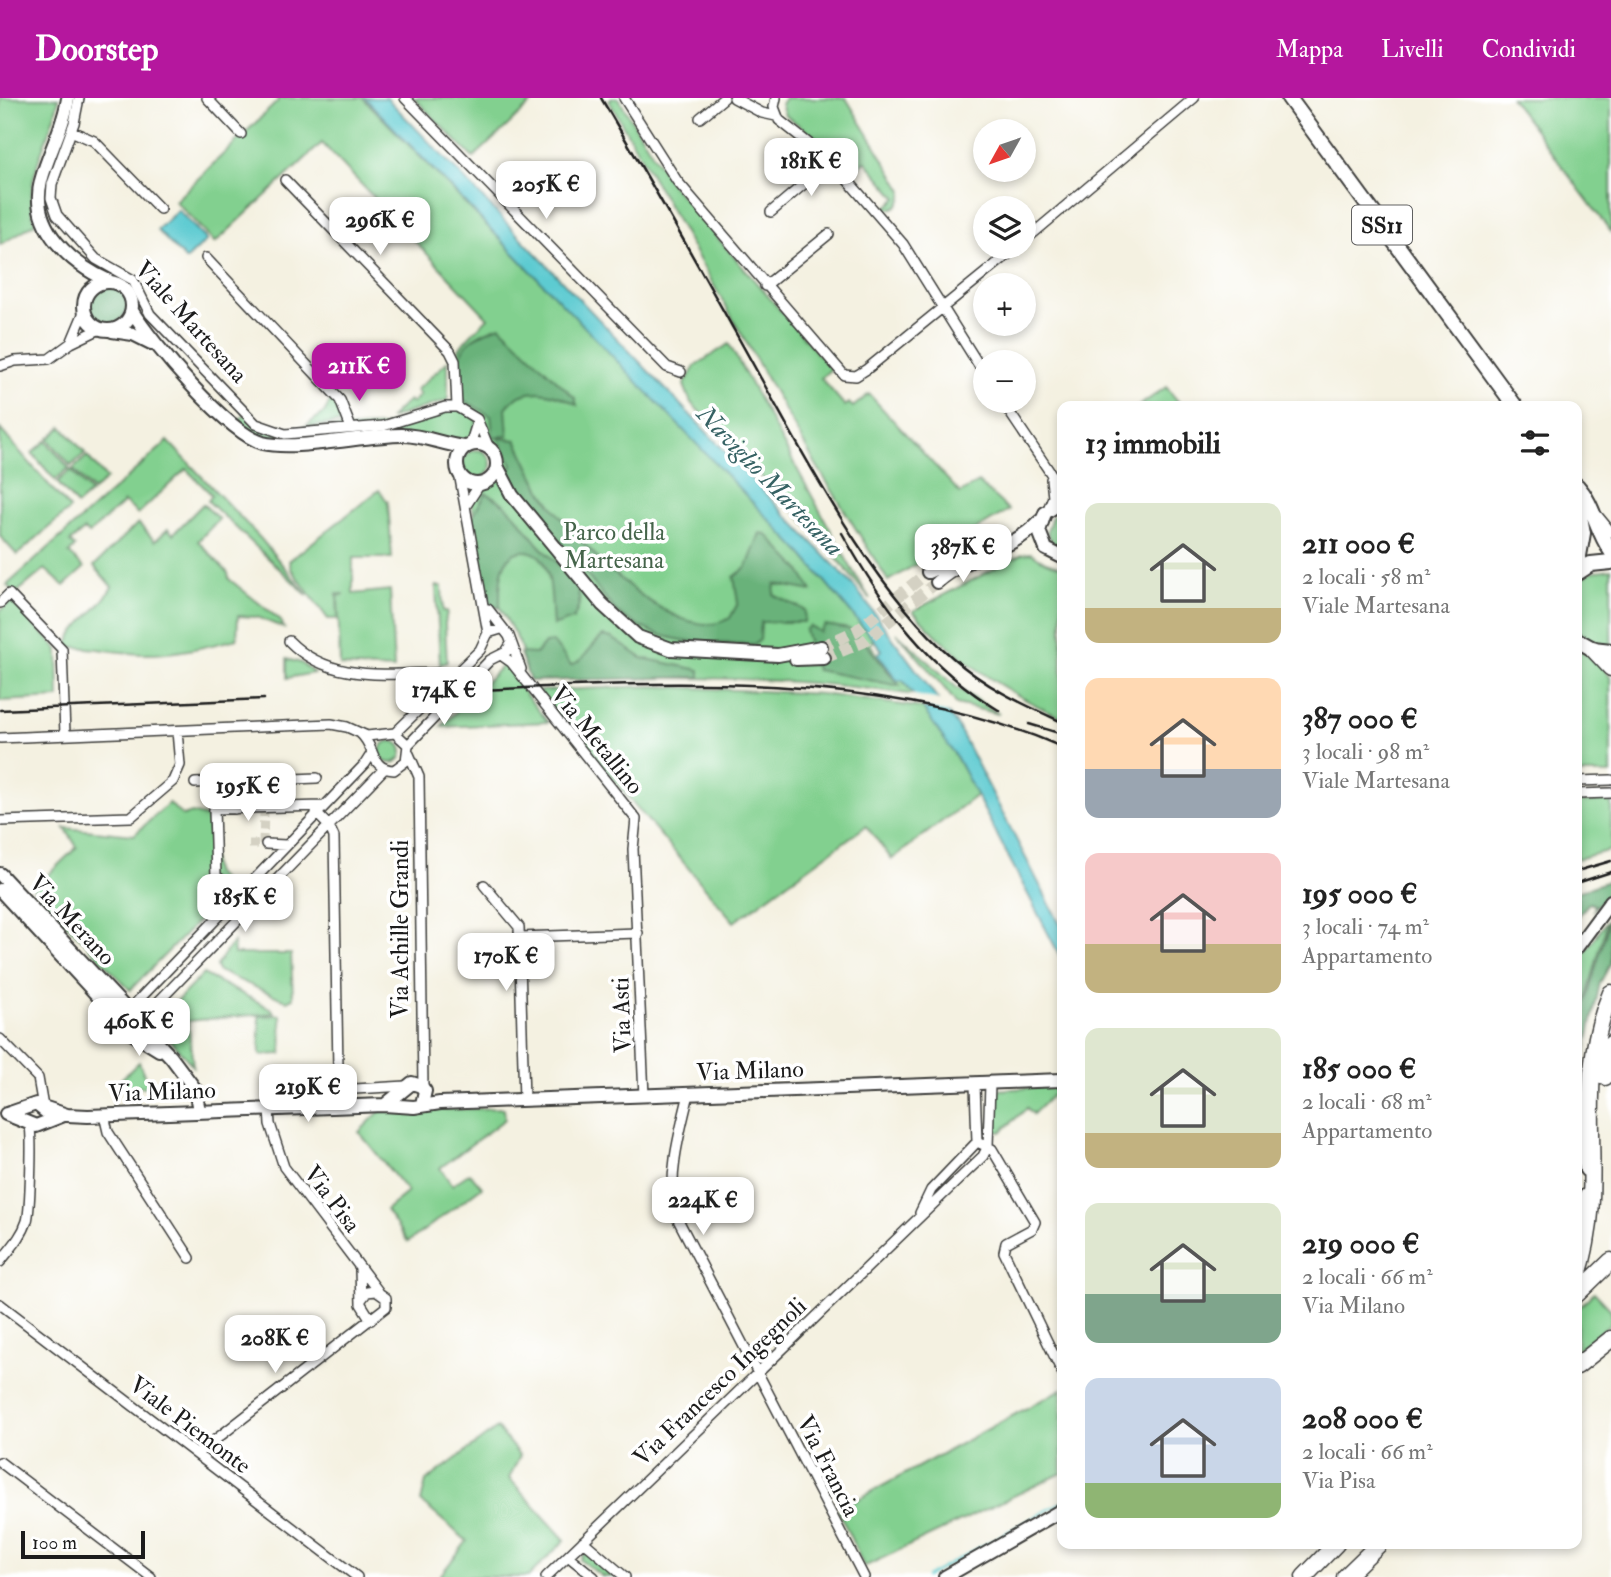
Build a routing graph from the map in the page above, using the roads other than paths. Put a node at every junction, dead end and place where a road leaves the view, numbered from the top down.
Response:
1 (68, 98) edge
2 (79, 98) edge
3 (208, 98) edge
4 (405, 98) edge
5 (624, 98) edge
6 (724, 98) edge
7 (734, 98) edge
8 (776, 98) edge
9 (1192, 99) edge
10 (1291, 101) edge
11 (776, 116) junction
12 (700, 118) dead end
13 (71, 131) junction
14 (241, 134) dead end
15 (831, 161) junction
16 (285, 180) dead end
17 (160, 209) dead end
18 (771, 212) dead end
19 (1036, 231) edge
20 (829, 234) dead end
21 (206, 258) dead end
22 (1003, 259) edge
23 (81, 267) junction
24 (109, 281) junction
25 (765, 286) junction
26 (86, 294) junction
27 (943, 309) junction
28 (132, 311) junction
29 (84, 312) junction
30 (104, 330) junction
31 (71, 343) junction
32 (155, 344) junction
33 (973, 356) edge
34 (0, 366) edge
35 (681, 372) dead end
36 (1512, 401) edge
37 (457, 407) junction
38 (1010, 413) edge
39 (476, 418) junction
40 (351, 428) junction
41 (439, 444) junction
42 (468, 446) junction
43 (489, 448) junction
44 (497, 466) junction
45 (458, 468) junction
46 (1051, 477) junction
47 (481, 484) junction
48 (1057, 484) edge
49 (1582, 494) edge
50 (512, 495) junction
51 (1057, 504) edge
52 (466, 506) junction
53 (1048, 509) junction
54 (1593, 512) junction
55 (1040, 521) junction
56 (1611, 532) edge
57 (1010, 546) junction
58 (1046, 549) junction
59 (1611, 551) edge
60 (1057, 554) edge
61 (1611, 562) edge
62 (1582, 570) edge
63 (933, 577) tunnel mouth
64 (483, 598) junction
65 (0, 603) edge
66 (501, 629) junction
67 (488, 633) junction
68 (289, 641) dead end
69 (1582, 643) edge
70 (485, 644) junction
71 (511, 644) junction
72 (1593, 649) junction
73 (1611, 651) edge
74 (823, 652) tunnel mouth
75 (498, 655) junction
76 (1611, 668) edge
77 (449, 680) junction
78 (526, 681) junction
79 (177, 731) junction
80 (360, 733) junction
81 (396, 733) junction
82 (65, 735) junction
83 (379, 737) junction
84 (0, 738) edge
85 (409, 749) junction
86 (372, 750) junction
87 (400, 768) junction
88 (384, 769) junction
89 (233, 778) junction
90 (317, 778) dead end
91 (1611, 780) edge
92 (1582, 781) edge
93 (195, 783) dead end
94 (418, 787) junction
95 (1611, 793) edge
96 (1582, 794) edge
97 (235, 808) junction
98 (319, 810) junction
99 (0, 821) edge
100 (637, 823) joint
101 (329, 826) junction
102 (296, 834) junction
103 (266, 844) tunnel mouth
104 (286, 845) junction
105 (309, 846) junction
106 (0, 874) edge
107 (484, 885) dead end
108 (0, 890) edge
109 (240, 893) junction
110 (1611, 901) edge
111 (638, 933) junction
112 (520, 937) junction
113 (1582, 940) edge
114 (158, 979) junction
115 (169, 990) junction
116 (1611, 993) edge
117 (124, 1015) junction
118 (134, 1026) junction
119 (1, 1042) edge
120 (1611, 1044) edge
121 (1057, 1080) edge
122 (990, 1084) junction
123 (975, 1085) junction
124 (414, 1093) junction
125 (689, 1094) junction
126 (644, 1096) junction
127 (524, 1100) junction
128 (1604, 1108) junction
129 (269, 1109) junction
130 (33, 1110) junction
131 (194, 1111) junction
132 (3, 1115) edge
133 (67, 1115) junction
134 (104, 1115) junction
135 (43, 1124) junction
136 (33, 1142) junction
137 (977, 1142) junction
138 (988, 1146) junction
139 (1582, 1152) edge
140 (1608, 1155) dead end
141 (1582, 1210) edge
142 (920, 1213) junction
143 (1606, 1215) dead end
144 (190, 1258) dead end
145 (1611, 1261) edge
146 (0, 1262) edge
147 (360, 1269) junction
148 (1582, 1270) edge
149 (1582, 1289) edge
150 (378, 1292) junction
151 (361, 1300) junction
152 (0, 1304) edge
153 (371, 1320) junction
154 (1611, 1339) edge
155 (1057, 1362) edge
156 (1582, 1362) edge
157 (758, 1373) junction
158 (197, 1454) junction
159 (0, 1461) edge
160 (1057, 1513) edge
161 (583, 1541) junction
162 (1330, 1549) edge
163 (1373, 1549) edge
164 (568, 1556) junction
165 (958, 1567) junction
166 (1346, 1576) edge
167 (151, 1577) edge
168 (357, 1577) edge
169 (546, 1577) edge
170 (594, 1577) edge
171 (625, 1577) edge
172 (864, 1577) edge
173 (933, 1577) edge
174 (945, 1577) edge
175 (1304, 1577) edge

1 - 23 street, Viale Martesana
2 - 13 street, Viale Martesana
3 - 14 street
4 - 35 street
5 - 25 street
6 - 12 street
7 - 11 street
8 - 11 street
9 - 19 street
10 - 36 main road, SS11
11 - 15 street
13 - 17 street
13 - 40 street, Viale Martesana
15 - 18 street
15 - 27 street
16 - 37 street
20 - 25 street
21 - 40 street
22 - 27 street
23 - 24 street, Viale Martesana
23 - 26 street
24 - 26 street, Viale Martesana
24 - 28 street, Viale Martesana
25 - 27 street
26 - 29 street
27 - 33 street
28 - 30 street, Viale Martesana
28 - 32 street, Viale Martesana
29 - 30 street
29 - 31 street
30 - 31 street
30 - 32 street, Viale Martesana
31 - 34 street
32 - 41 street, Viale Martesana
37 - 39 street
37 - 40 street, Viale Martesana
38 - 46 street
39 - 42 street
39 - 43 street
41 - 42 street, Viale Martesana
41 - 45 street
42 - 43 street
42 - 45 street
43 - 44 street
44 - 47 street
44 - 50 street
45 - 47 street
45 - 52 street
46 - 48 street
46 - 53 street
47 - 50 street
47 - 52 street
49 - 54 main road
50 - 74 street
51 - 53 street
52 - 64 street
53 - 55 street
54 - 56 street
54 - 59 main road
55 - 57 street
55 - 58 street
57 - 58 street
57 - 63 street
58 - 60 street
61 - 62 main road
64 - 66 street
64 - 67 street
65 - 82 street
66 - 67 street
66 - 71 street
67 - 70 street
68 - 77 street
69 - 72 main road
70 - 75 street
70 - 77 street
71 - 75 street
71 - 78 street, Via Metallino
72 - 73 main road
72 - 76 highway
75 - 78 street, Via Metallino
75 - 85 street
77 - 81 street
78 - 100 street, Via Metallino
79 - 80 street
79 - 82 street
79 - 99 street
80 - 83 street
80 - 86 street
81 - 83 street
81 - 85 street
82 - 84 street
83 - 86 street
85 - 87 street
85 - 94 street, Via Achille Grandi
86 - 88 street
86 - 98 street
87 - 88 street
87 - 94 street
88 - 101 street
89 - 90 street
89 - 93 street
89 - 97 street
91 - 92 street
94 - 124 street, Via Achille Grandi
95 - 96 street
97 - 98 street
97 - 109 street
98 - 101 street
98 - 102 street
100 - 111 street, Via Asti
101 - 105 street
101 - 124 street
102 - 104 street
102 - 105 street
103 - 104 street
104 - 109 street
105 - 115 street
106 - 117 street, Via Merano
107 - 112 street
108 - 117 street, Via Merano
109 - 114 street
110 - 113 street
111 - 112 street
111 - 126 street, Via Asti
112 - 127 street
114 - 115 street
114 - 117 street
115 - 118 street
116 - 128 highway
117 - 118 street, Via Merano
118 - 131 street, Via Merano
119 - 130 street
120 - 128 highway
121 - 122 street, Via Milano
122 - 123 street, Via Milano
122 - 138 street
123 - 125 street, Via Milano
123 - 137 street
124 - 127 street, Via Milano
124 - 129 street, Via Milano
125 - 126 street, Via Milano
125 - 157 street, Via Francia
126 - 127 street, Via Milano
128 - 140 highway
129 - 131 street, Via Milano
129 - 147 street, Via Pisa
130 - 132 street
130 - 133 street, Via Milano
130 - 135 street
130 - 136 street
131 - 134 street, Via Milano
133 - 134 street, Via Milano
133 - 135 street, Via Milano
134 - 144 street
135 - 136 street
136 - 146 street
137 - 138 street
137 - 142 street, Via Francesco Ingegnoli
138 - 142 street, Via Francesco Ingegnoli
138 - 155 street
139 - 141 street
142 - 157 street, Via Francesco Ingegnoli
143 - 148 highway
145 - 149 highway
147 - 150 street, Via Pisa
147 - 151 street, Via Pisa
150 - 151 street
150 - 153 street
151 - 153 street, Via Pisa
152 - 158 street, Viale Piemonte
153 - 158 street
154 - 156 highway
157 - 161 street, Via Francesco Ingegnoli
157 - 172 street, Via Francia
158 - 168 street, Viale Piemonte
159 - 167 street
160 - 165 street
161 - 164 street, Via Francesco Ingegnoli
161 - 171 street
162 - 175 highway
163 - 166 highway
164 - 169 street, Via Francesco Ingegnoli
164 - 170 street
165 - 173 street
165 - 174 street

